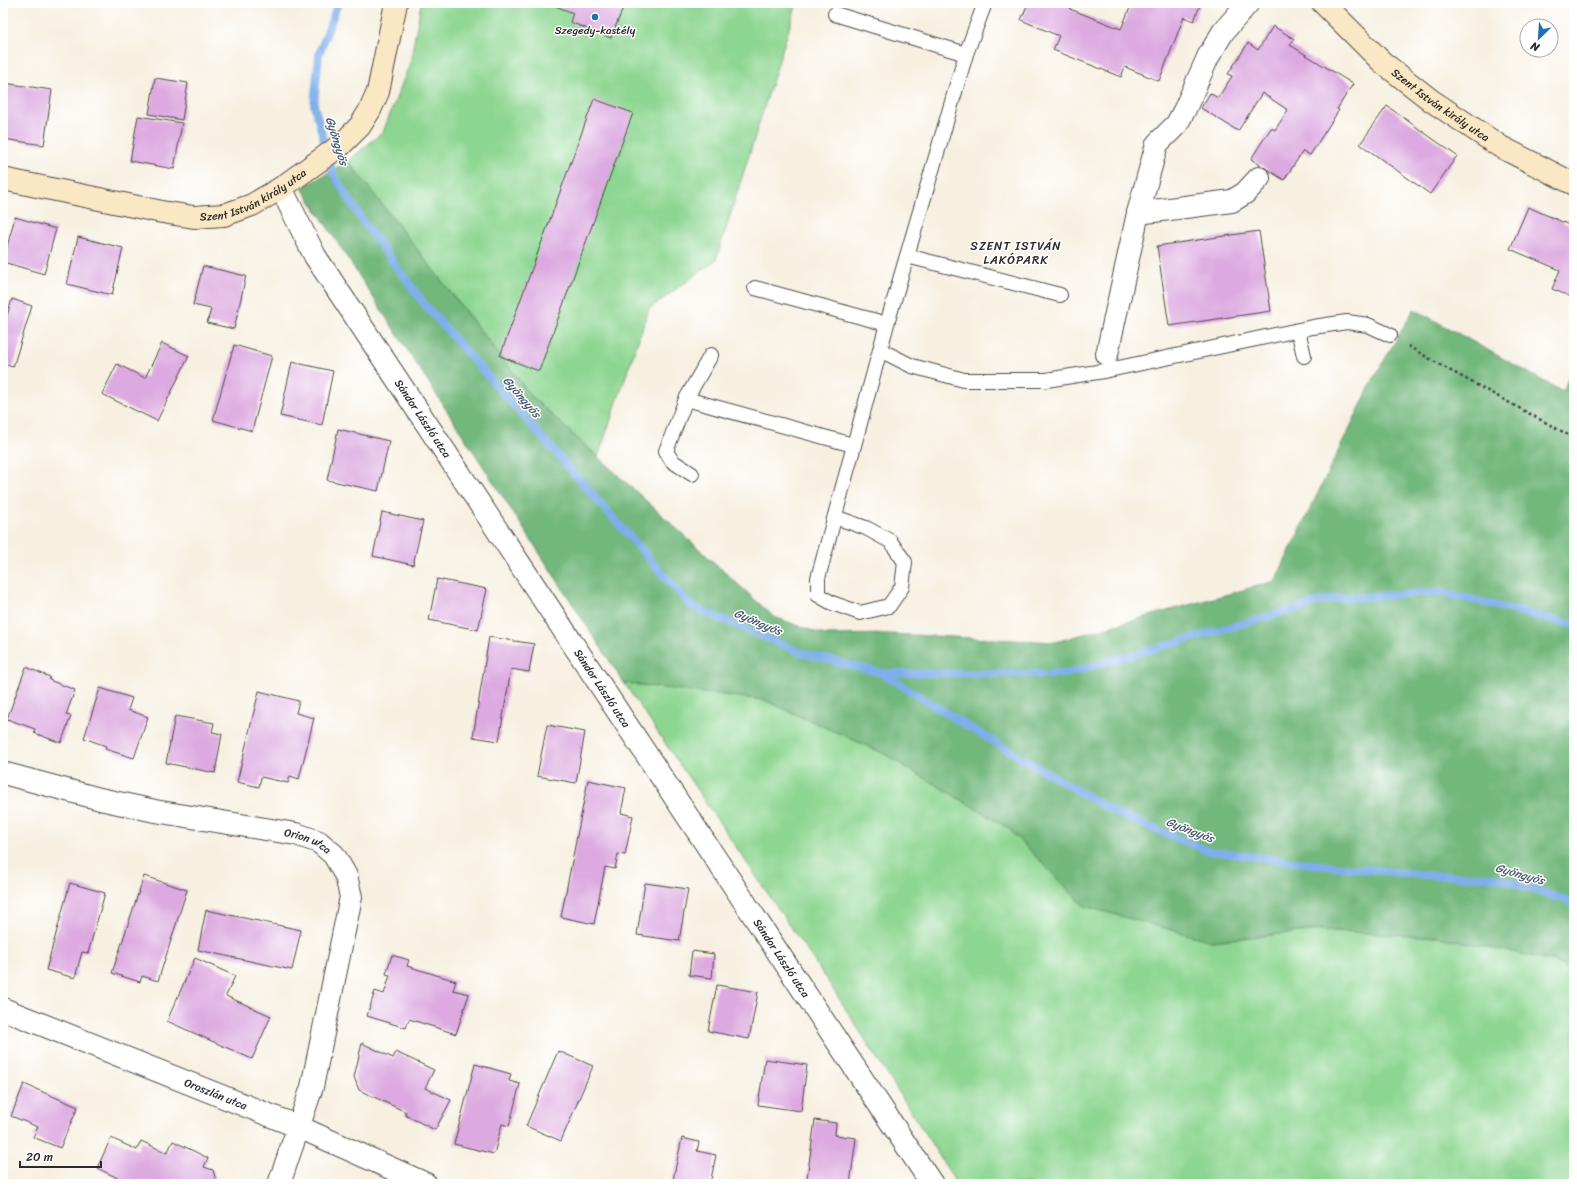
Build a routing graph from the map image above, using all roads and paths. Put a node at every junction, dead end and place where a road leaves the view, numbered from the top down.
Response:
1 (396, 3) edge
2 (985, 3) edge
3 (1248, 3) edge
4 (1323, 3) edge
5 (835, 14) dead end
6 (966, 54) junction
7 (1259, 178) dead end
8 (3, 179) edge
9 (1574, 184) edge
10 (281, 188) junction
11 (1138, 212) junction
12 (907, 256) junction
13 (755, 288) dead end
14 (1060, 295) dead end
15 (887, 324) junction
16 (1298, 330) junction
17 (1390, 335) dead end
18 (1403, 343) dead end
19 (880, 350) junction
20 (712, 355) dead end
21 (1304, 356) dead end
22 (1105, 363) junction
23 (686, 399) junction
24 (1574, 438) edge
25 (853, 445) junction
26 (692, 474) dead end
27 (835, 517) junction
28 (3, 773) edge
29 (3, 1009) edge
30 (299, 1127) junction
31 (279, 1184) edge
32 (426, 1184) edge
33 (932, 1184) edge

1 - 10 street, Szent István király utca
2 - 6 lane
3 - 11 street
4 - 9 street, Szent István király utca
5 - 6 lane
6 - 12 lane
7 - 11 street
8 - 10 street, Szent István király utca
10 - 33 street, Sándor László utca
11 - 22 street
12 - 14 lane
12 - 15 lane
13 - 15 lane
15 - 19 lane
16 - 17 lane
16 - 21 lane
16 - 22 lane
18 - 24 path
19 - 22 lane
19 - 25 lane
20 - 23 lane
23 - 25 lane
23 - 26 lane
25 - 27 lane
27 - 27 lane
28 - 30 street, Orion utca
29 - 30 street, Oroszlán utca
30 - 31 street, Orion utca
30 - 32 street, Oroszlán utca

